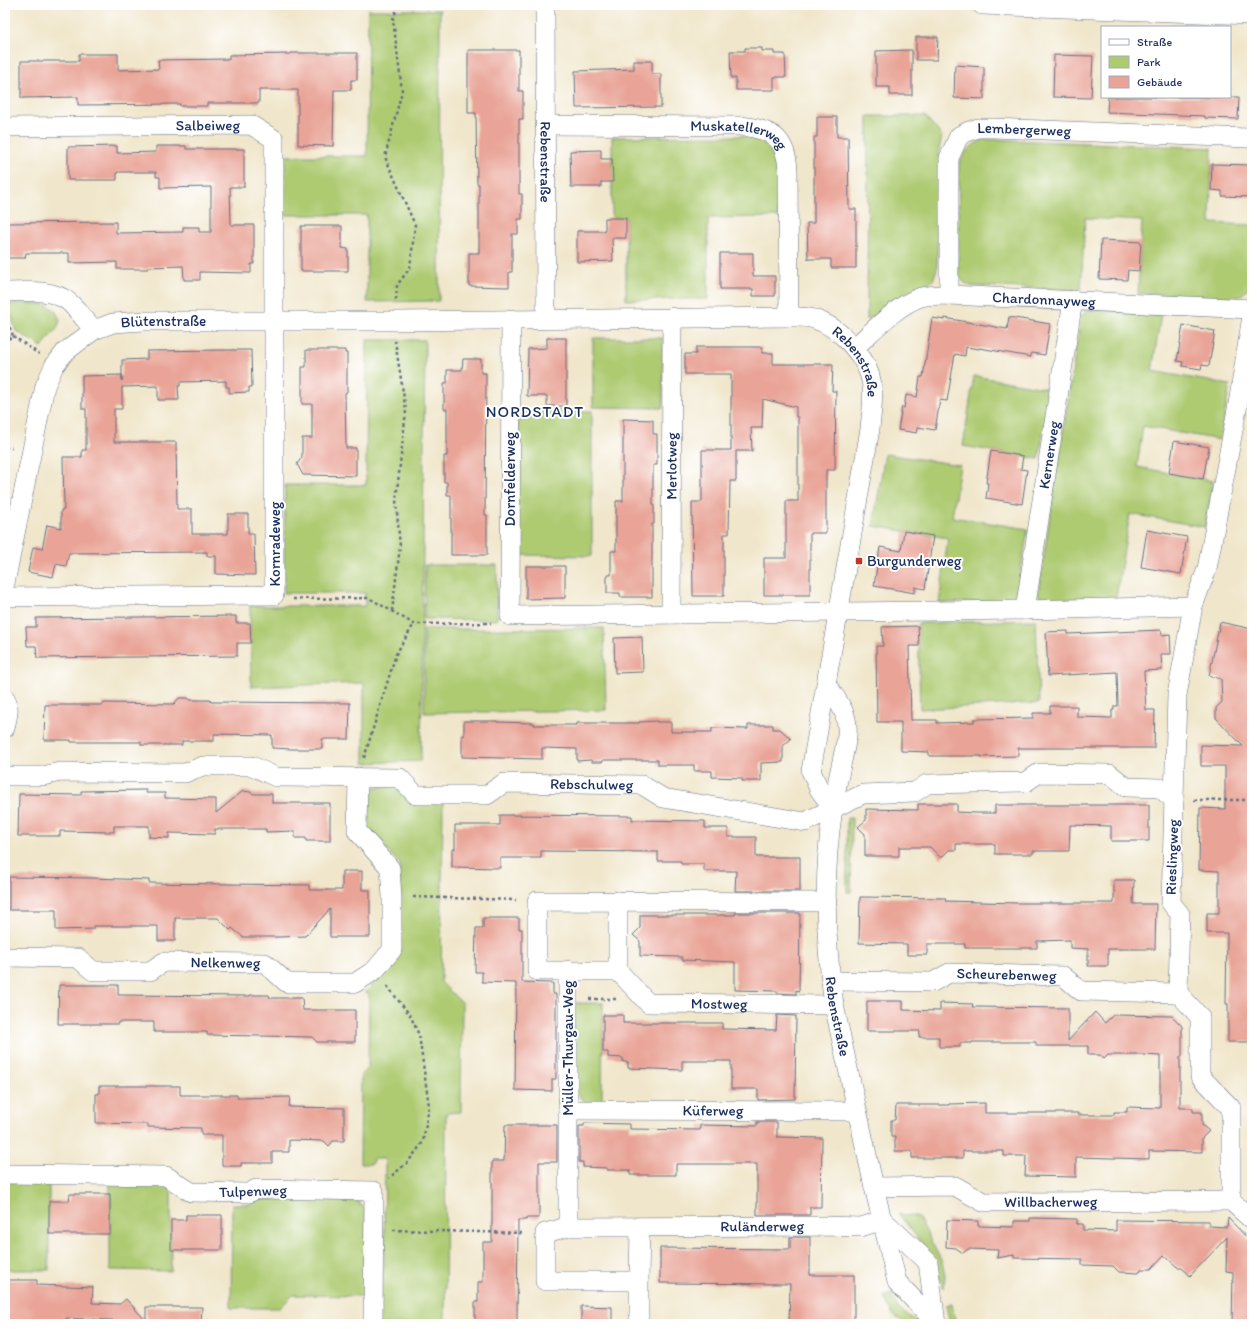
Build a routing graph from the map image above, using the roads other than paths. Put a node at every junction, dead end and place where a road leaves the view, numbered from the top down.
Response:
1 (545, 5) edge
2 (982, 5) edge
3 (1252, 15) edge
4 (545, 125) junction
5 (5, 127) edge
6 (1252, 139) edge
7 (5, 292) edge
8 (949, 295) junction
9 (1073, 300) junction
10 (1252, 309) edge
11 (1252, 316) edge
12 (789, 317) junction
13 (546, 318) junction
14 (672, 318) junction
15 (511, 319) junction
16 (275, 320) junction
17 (94, 330) junction
18 (854, 348) junction
19 (5, 582) edge
20 (5, 597) edge
21 (1194, 606) junction
22 (1025, 610) junction
23 (838, 613) junction
24 (671, 614) junction
25 (827, 685) junction
26 (5, 698) edge
27 (5, 728) edge
28 (5, 776) edge
29 (358, 777) junction
30 (1174, 800) junction
31 (833, 808) junction
32 (618, 901) junction
33 (827, 902) junction
34 (5, 957) edge
35 (568, 970) junction
36 (618, 971) junction
37 (831, 981) junction
38 (1178, 993) junction
39 (834, 1006) junction
40 (568, 1110) junction
41 (857, 1111) junction
42 (5, 1174) edge
43 (874, 1187) junction
44 (1231, 1201) junction
45 (883, 1220) junction
46 (1252, 1220) edge
47 (568, 1227) junction
48 (640, 1227) junction
49 (639, 1281) junction
50 (936, 1323) edge
51 (373, 1324) edge
52 (639, 1324) edge

1 - 4 street, Rebenstraße
2 - 3 street
4 - 12 street, Muskatellerweg
4 - 13 street, Rebenstraße
5 - 16 street, Salbeiweg
6 - 8 street, Lembergerweg
7 - 17 street
8 - 9 street, Chardonnayweg
8 - 18 street, Chardonnayweg
9 - 10 street, Chardonnayweg
9 - 22 street, Kernerweg
11 - 21 street
12 - 14 street, Rebenstraße
12 - 18 street, Rebenstraße
13 - 14 street, Rebenstraße
13 - 15 street, Rebenstraße
14 - 24 street, Merlotweg
15 - 16 street, Blütenstraße
15 - 24 street, Dornfelderweg
16 - 17 street, Blütenstraße
16 - 20 street, Kornradeweg
17 - 19 street, Blütenstraße
18 - 23 street, Rebenstraße
21 - 22 street
21 - 30 street, Rieslingweg
22 - 23 street
23 - 24 street
23 - 25 street, Rebenstraße
25 - 31 street, Rebenstraße
25 - 31 street, Rebenstraße
26 - 27 street
28 - 29 street
29 - 31 street, Rebschulweg
29 - 34 street, Nelkenweg
30 - 31 street, Rebschulweg
30 - 38 street, Rieslingweg
31 - 33 street, Rebenstraße
32 - 33 street
32 - 35 street, Müller-Thurgau-Weg
32 - 36 street
33 - 37 street, Rebenstraße
35 - 36 street
35 - 40 street, Müller-Thurgau-Weg
36 - 39 street, Mostweg
37 - 38 street, Scheurebenweg
37 - 39 street, Rebenstraße
38 - 44 street
39 - 41 street, Rebenstraße
40 - 41 street, Küferweg
40 - 47 street, Müller-Thurgau-Weg
41 - 43 street, Rebenstraße
42 - 51 street, Tulpenweg
43 - 44 street, Willbacherweg
43 - 45 street, Rebenstraße
44 - 46 street
45 - 48 street, Ruländerweg
45 - 50 street, Rebenstraße
45 - 50 street, Rebenstraße
47 - 48 street, Ruländerweg
47 - 49 street, Ruländerweg
48 - 49 street
49 - 52 street

